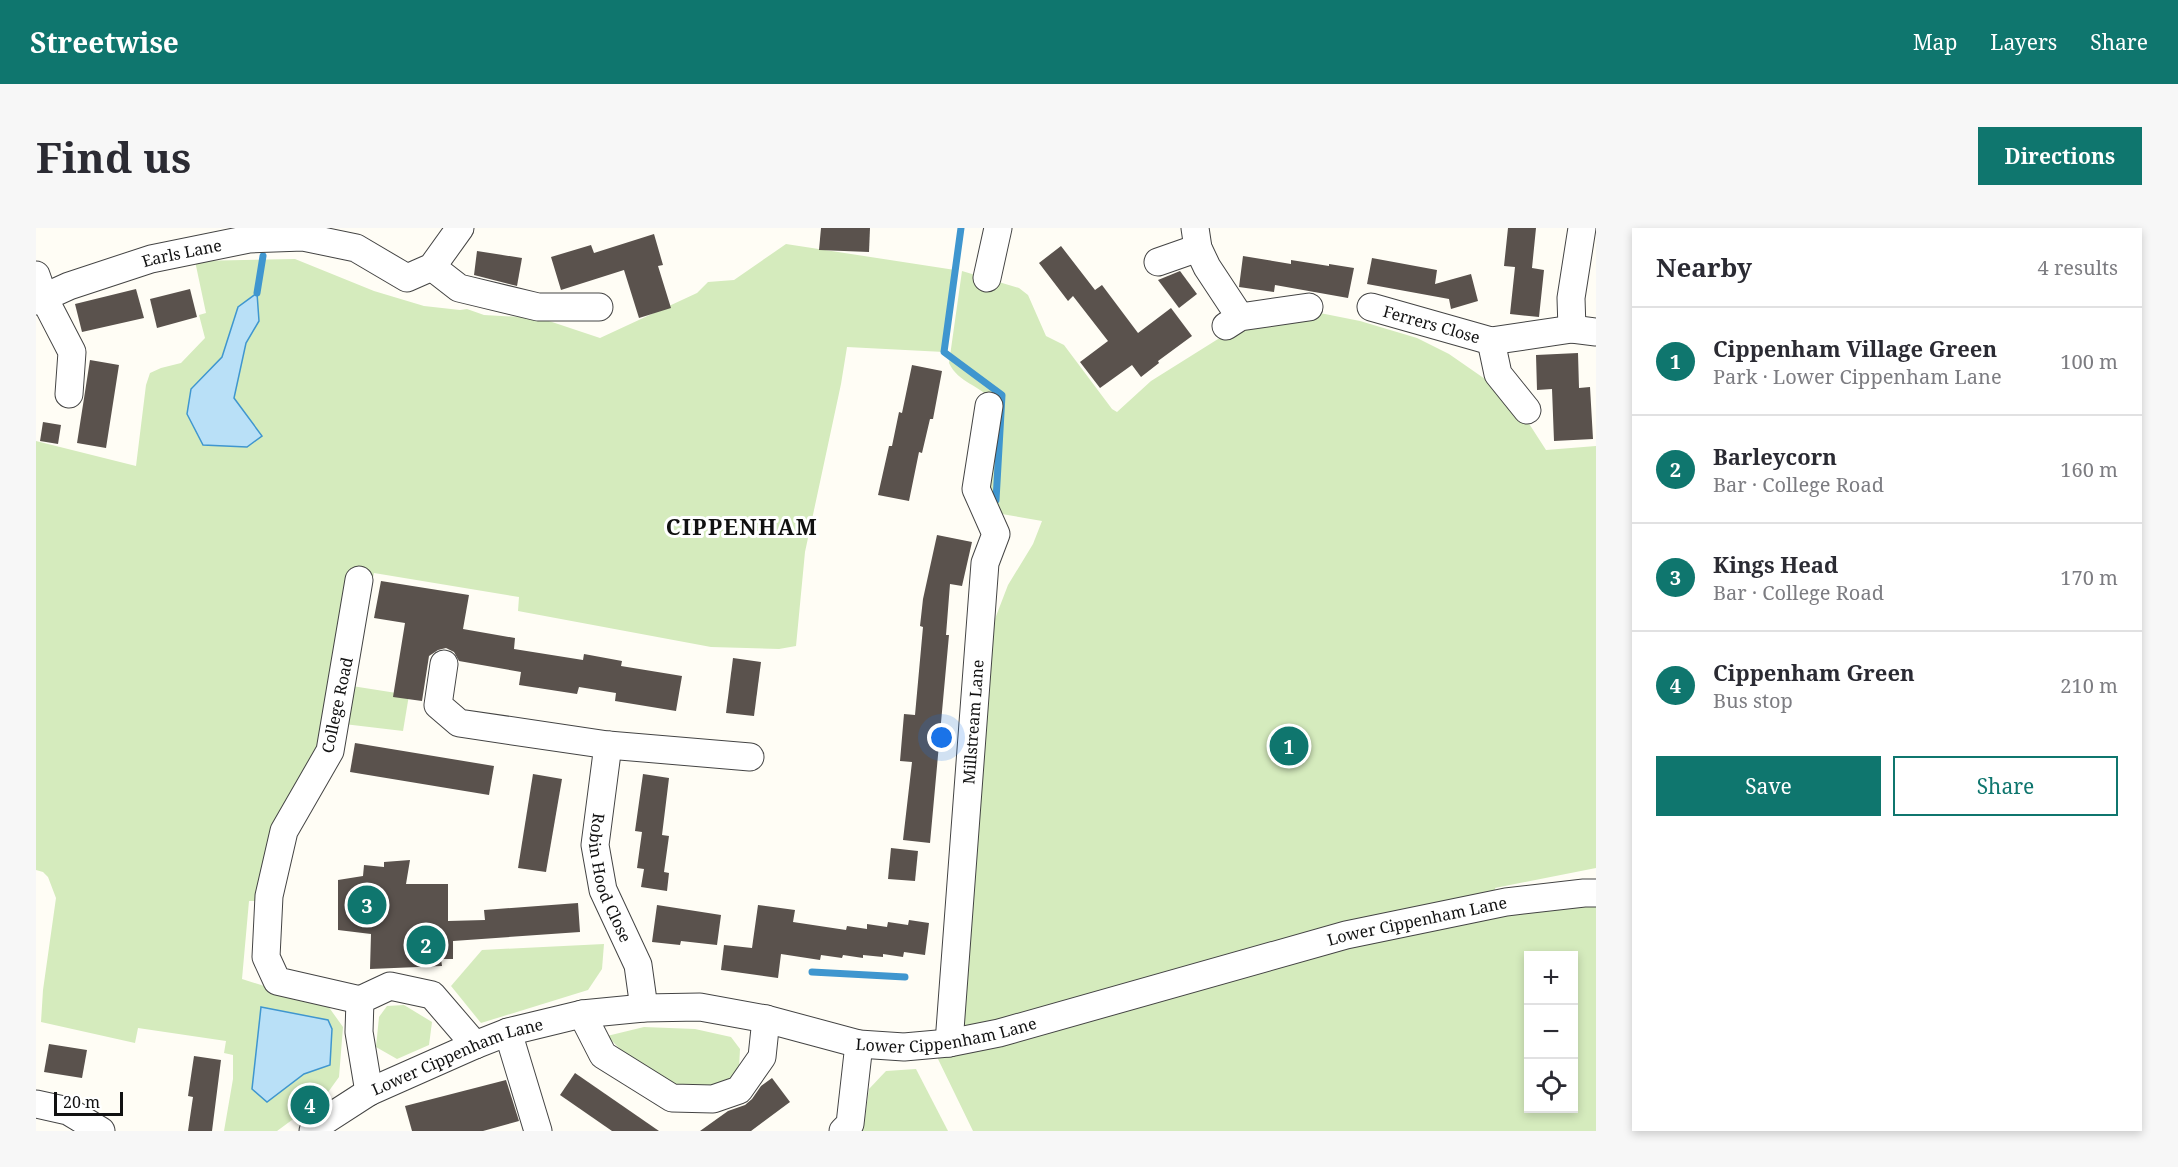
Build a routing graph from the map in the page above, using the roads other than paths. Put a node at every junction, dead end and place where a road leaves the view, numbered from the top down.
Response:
1 (460, 228) edge
2 (998, 228) edge
3 (1582, 228) edge
4 (1196, 238) edge
5 (1158, 262) dead end
6 (432, 267) junction
7 (987, 278) dead end
8 (39, 291) edge
9 (599, 307) dead end
10 (1309, 307) dead end
11 (1371, 308) dead end
12 (1584, 331) edge
13 (1491, 341) junction
14 (69, 394) dead end
15 (989, 406) dead end
16 (1527, 410) dead end
17 (359, 580) dead end
18 (444, 664) dead end
19 (609, 745) junction
20 (750, 757) dead end
21 (1596, 893) edge
22 (360, 1000) junction
23 (644, 1008) junction
24 (582, 1014) junction
25 (766, 1019) junction
26 (508, 1032) junction
27 (950, 1043) junction
28 (859, 1044) junction
29 (475, 1045) junction
30 (369, 1092) junction
31 (36, 1104) edge
32 (100, 1131) edge
33 (313, 1131) edge
34 (538, 1131) edge
35 (843, 1131) edge

1 - 6 street
2 - 7 street
3 - 12 street, Ferrers Close
4 - 5 street
4 - 10 street
6 - 8 street, Earls Lane
6 - 9 street
8 - 14 street
11 - 13 street, Ferrers Close
12 - 13 street, Ferrers Close
13 - 16 street, Ferrers Close
15 - 27 street, Millstream Lane
17 - 22 street, College Road
18 - 19 street
19 - 20 street
19 - 23 street, Robin Hood Close
21 - 27 street, Lower Cippenham Lane
22 - 29 street
22 - 30 street
23 - 24 street, Lower Cippenham Lane
23 - 25 street, Lower Cippenham Lane
24 - 25 street
24 - 26 street, Lower Cippenham Lane
25 - 28 street, Lower Cippenham Lane
26 - 29 street, Lower Cippenham Lane
26 - 34 street
27 - 28 street, Lower Cippenham Lane
28 - 35 street
29 - 30 street, Lower Cippenham Lane
30 - 33 street, Lower Cippenham Lane
31 - 32 street

